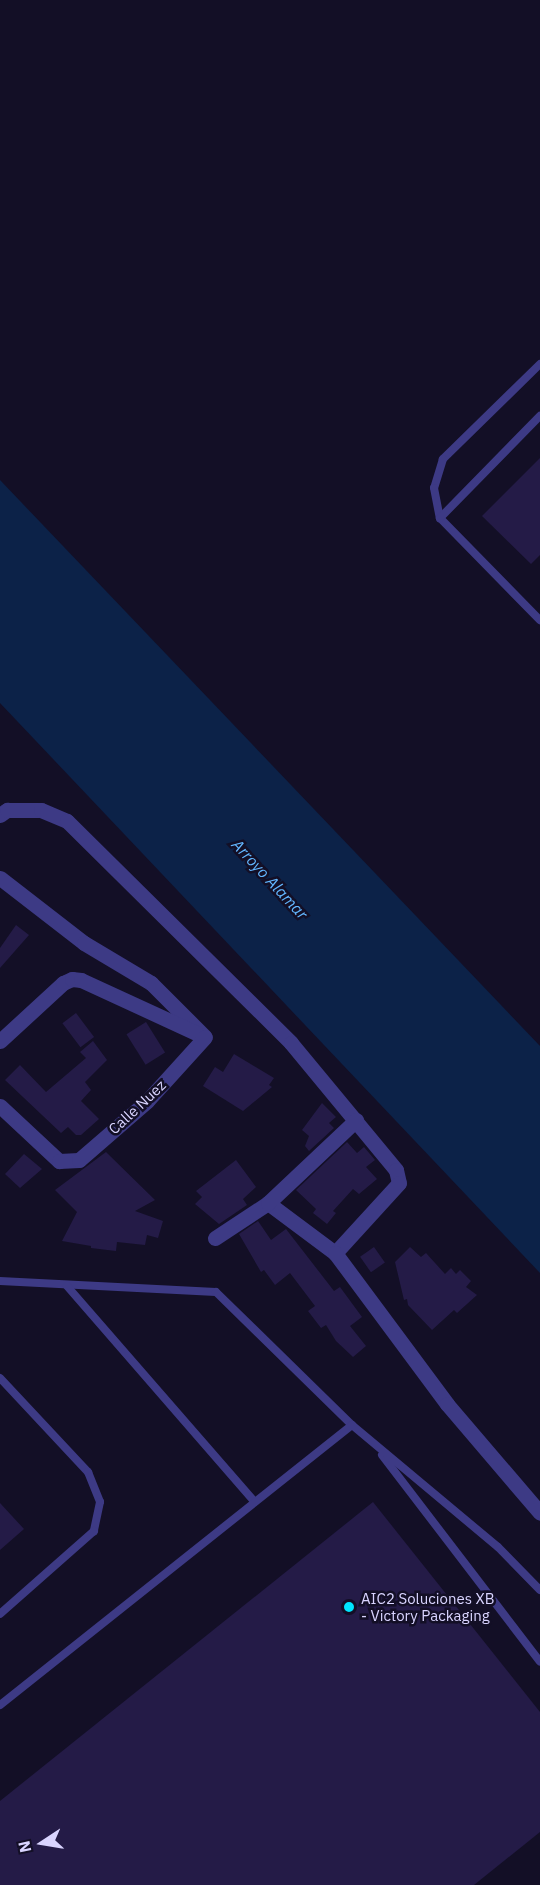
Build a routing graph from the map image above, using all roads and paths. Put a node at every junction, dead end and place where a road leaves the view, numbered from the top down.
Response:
1 (540, 364) edge
2 (540, 416) edge
3 (440, 518) junction
4 (540, 620) edge
5 (0, 815) edge
6 (0, 878) edge
7 (205, 1037) junction
8 (0, 1041) edge
9 (0, 1106) edge
10 (356, 1120) junction
11 (268, 1203) junction
12 (215, 1238) dead end
13 (335, 1253) junction
14 (0, 1281) edge
15 (67, 1286) junction
16 (0, 1378) edge
17 (352, 1425) junction
18 (373, 1443) junction
19 (255, 1502) junction
20 (540, 1514) edge
21 (540, 1590) edge
22 (0, 1614) edge
23 (540, 1662) edge
24 (0, 1705) edge

1 - 3 lane
2 - 3 lane
3 - 4 lane
5 - 10 street
6 - 7 street
7 - 8 street
7 - 9 street, Calle Nuez
10 - 11 street
10 - 13 street
11 - 12 street
11 - 13 street
13 - 20 street
14 - 15 lane
15 - 17 lane
15 - 19 lane
16 - 22 lane
17 - 18 lane
17 - 19 lane
18 - 21 lane
18 - 23 lane
19 - 24 lane

